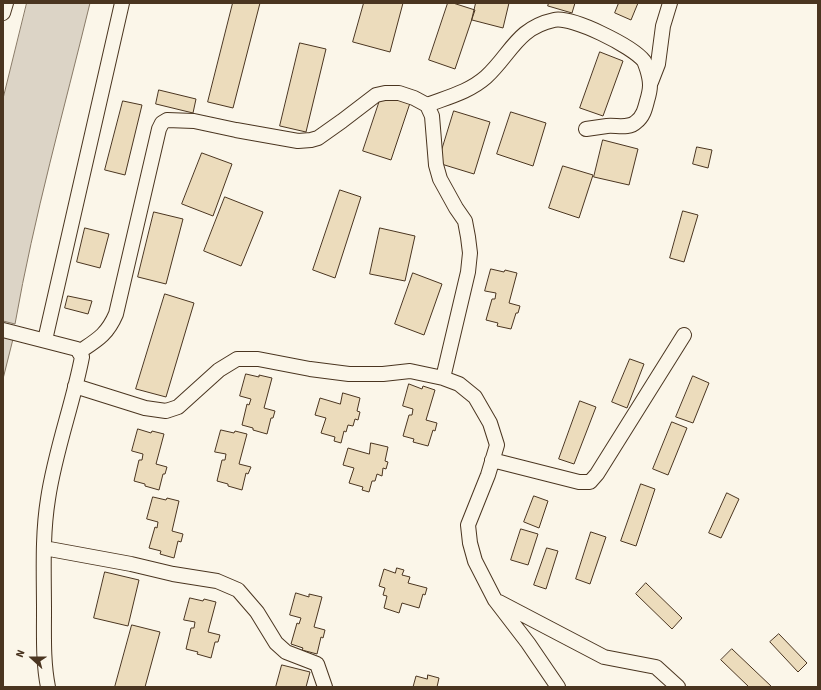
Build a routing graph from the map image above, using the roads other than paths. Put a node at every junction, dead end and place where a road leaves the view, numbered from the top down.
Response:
1 (6, 3) edge
2 (122, 3) edge
3 (670, 3) edge
4 (3, 13) edge
5 (651, 82) junction
6 (427, 105) junction
7 (586, 129) dead end
8 (3, 330) edge
9 (684, 335) dead end
10 (45, 340) junction
11 (79, 352) junction
12 (443, 378) junction
13 (75, 386) junction
14 (492, 460) junction
15 (44, 548) junction
16 (495, 600) junction
17 (48, 687) edge
18 (325, 687) edge
19 (558, 687) edge
20 (678, 687) edge

1 - 4 street
2 - 10 street
3 - 5 street
5 - 6 street
5 - 7 street
6 - 11 street
6 - 12 street
8 - 10 street
9 - 14 street
10 - 11 street
11 - 13 street
12 - 13 street
12 - 14 street
13 - 15 street
14 - 16 street
15 - 17 street
15 - 18 street
16 - 19 street
16 - 20 street

